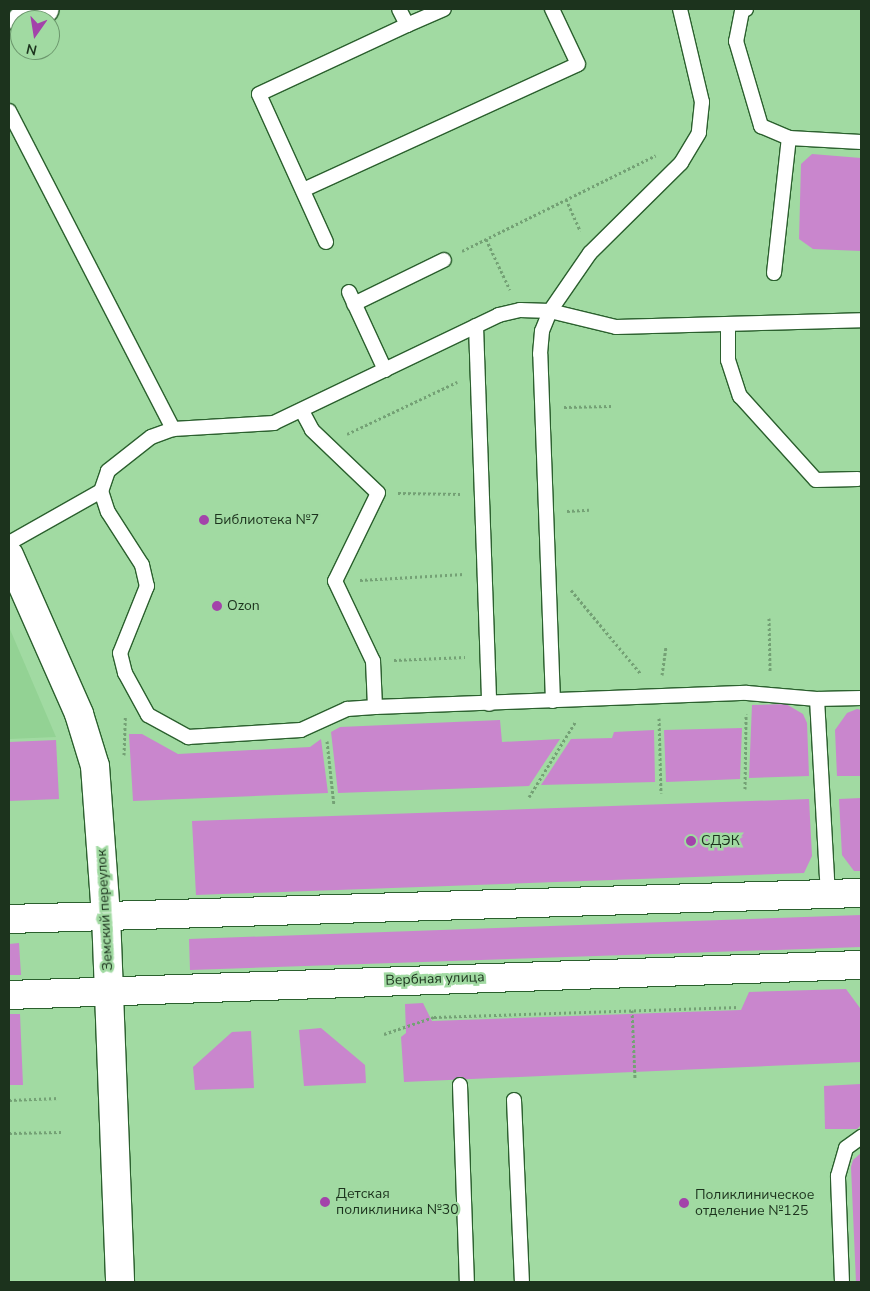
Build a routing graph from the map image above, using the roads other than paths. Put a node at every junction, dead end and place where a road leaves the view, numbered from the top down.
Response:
1 (399, 9) edge
2 (444, 9) edge
3 (552, 9) edge
4 (680, 9) edge
5 (746, 9) edge
6 (407, 25) junction
7 (9, 111) edge
8 (789, 138) junction
9 (861, 142) edge
10 (303, 190) junction
11 (326, 242) dead end
12 (444, 260) road end
13 (774, 273) dead end
14 (550, 311) junction
15 (861, 320) edge
16 (728, 324) junction
17 (476, 326) junction
18 (385, 370) junction
19 (302, 411) junction
20 (173, 429) junction
21 (858, 479) dead end
22 (101, 491) junction
23 (9, 543) edge
24 (9, 555) edge
25 (861, 698) edge
26 (817, 699) junction
27 (553, 701) junction
28 (489, 704) junction
29 (375, 707) junction
30 (828, 894) junction
31 (861, 894) edge
32 (106, 916) junction
33 (9, 919) edge
34 (861, 965) edge
35 (109, 990) junction
36 (9, 995) edge
37 (460, 1085) dead end
38 (514, 1100) dead end
39 (861, 1137) edge
40 (120, 1282) edge
41 (468, 1282) edge
42 (522, 1282) edge
43 (842, 1282) edge

1 - 6 lane
2 - 6 lane
3 - 10 lane
4 - 14 lane
5 - 8 lane
6 - 10 lane
7 - 20 lane
8 - 9 lane
8 - 13 lane
10 - 11 lane
12 - 18 lane
14 - 16 lane
14 - 17 lane
14 - 27 lane
15 - 16 lane
16 - 21 lane
17 - 18 lane
17 - 28 lane
18 - 19 lane
19 - 20 lane
19 - 29 lane
20 - 22 lane
22 - 23 lane
22 - 29 lane
24 - 32 main road, Земский переулок
25 - 26 lane
26 - 27 lane
26 - 30 lane
27 - 28 lane
28 - 29 lane
30 - 31 main road
30 - 32 main road
32 - 33 main road
32 - 35 main road, Земский переулок
34 - 35 main road, Вербная улица
35 - 36 main road, Вербная улица
35 - 40 main road, Земский переулок
37 - 41 lane
38 - 42 lane
39 - 43 lane

